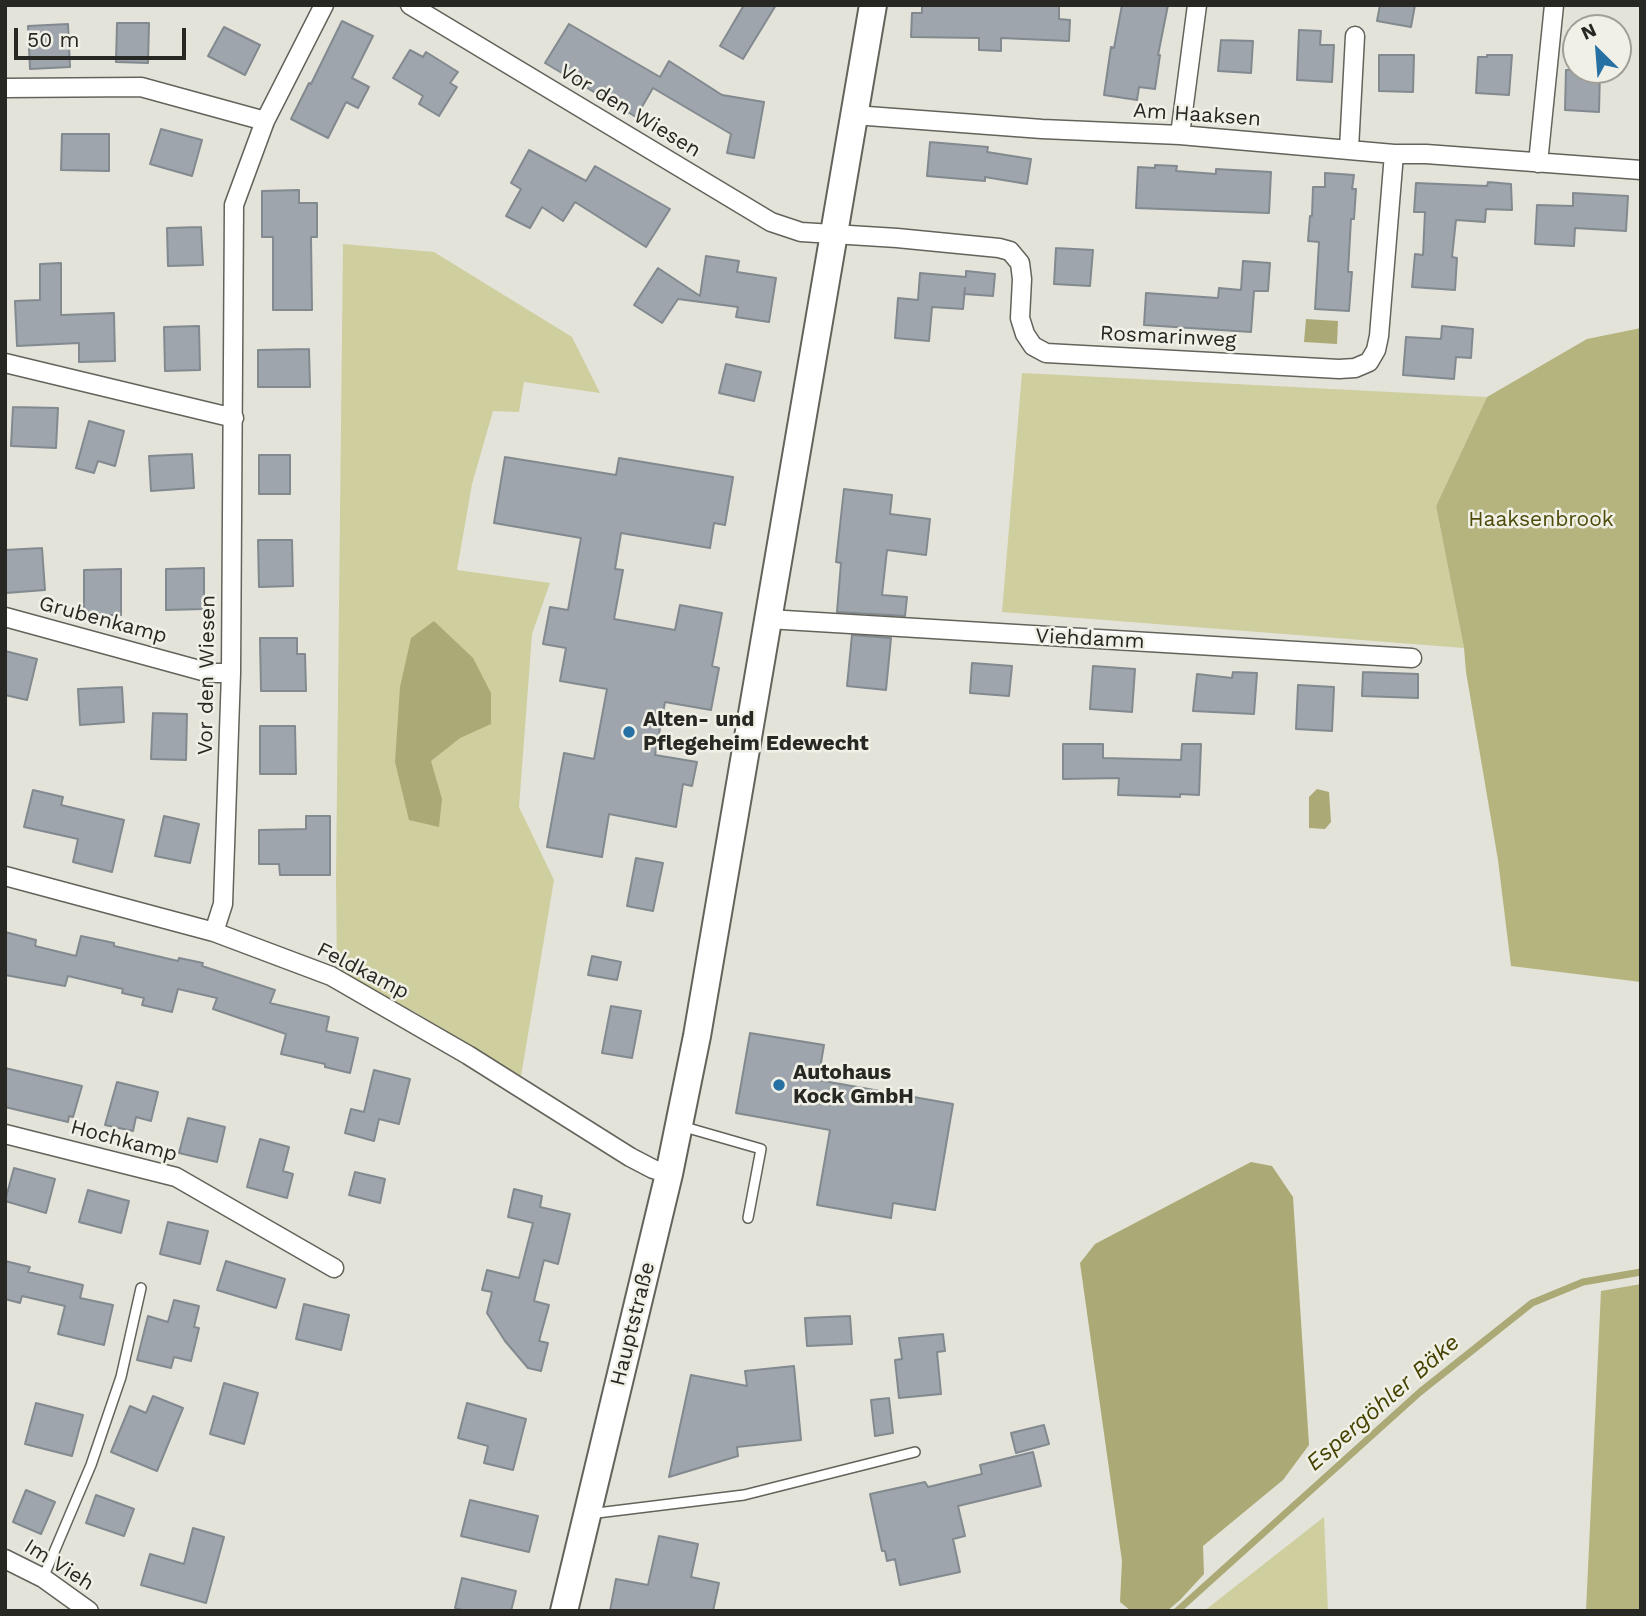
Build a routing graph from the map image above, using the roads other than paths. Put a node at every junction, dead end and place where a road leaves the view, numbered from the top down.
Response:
1 (324, 5) edge
2 (410, 5) edge
3 (873, 5) edge
4 (1197, 5) edge
5 (1553, 5) edge
6 (1355, 36) dead end
7 (5, 88) edge
8 (854, 115) junction
9 (265, 121) junction
10 (1180, 135) junction
11 (1349, 149) junction
12 (1394, 154) junction
13 (1538, 163) junction
14 (1641, 170) edge
15 (835, 233) junction
16 (5, 363) edge
17 (234, 418) junction
18 (5, 617) edge
19 (768, 619) junction
20 (1412, 658) dead end
21 (231, 673) junction
22 (5, 876) edge
23 (214, 932) junction
24 (679, 1126) junction
25 (5, 1134) edge
26 (670, 1174) junction
27 (748, 1217) dead end
28 (334, 1268) dead end
29 (141, 1288) dead end
30 (915, 1452) dead end
31 (587, 1514) junction
32 (5, 1559) edge
33 (43, 1578) junction
34 (89, 1611) edge
35 (564, 1611) edge

1 - 9 street, Vor den Wiesen
2 - 15 street, Vor den Wiesen
3 - 8 main road
4 - 10 street
5 - 13 street
6 - 11 street
7 - 9 street
8 - 10 street, Am Haaksen
8 - 15 main road
9 - 17 street, Vor den Wiesen
10 - 11 street, Am Haaksen
11 - 12 street, Am Haaksen
12 - 13 street, Am Haaksen
12 - 15 street, Rosmarinweg
13 - 14 street, Am Haaksen
15 - 19 main road
16 - 17 street
17 - 21 street, Vor den Wiesen
18 - 21 street, Grubenkamp
19 - 20 street, Viehdamm
19 - 24 main road, Hauptstraße
21 - 23 street, Vor den Wiesen
22 - 23 street, Feldkamp
23 - 26 street, Feldkamp
24 - 26 main road, Hauptstraße
24 - 27 lane
25 - 28 street, Hochkamp
26 - 31 main road, Hauptstraße
29 - 33 lane
30 - 31 lane
31 - 35 main road, Hauptstraße
32 - 33 street, Im Vieh
33 - 34 street, Im Vieh

